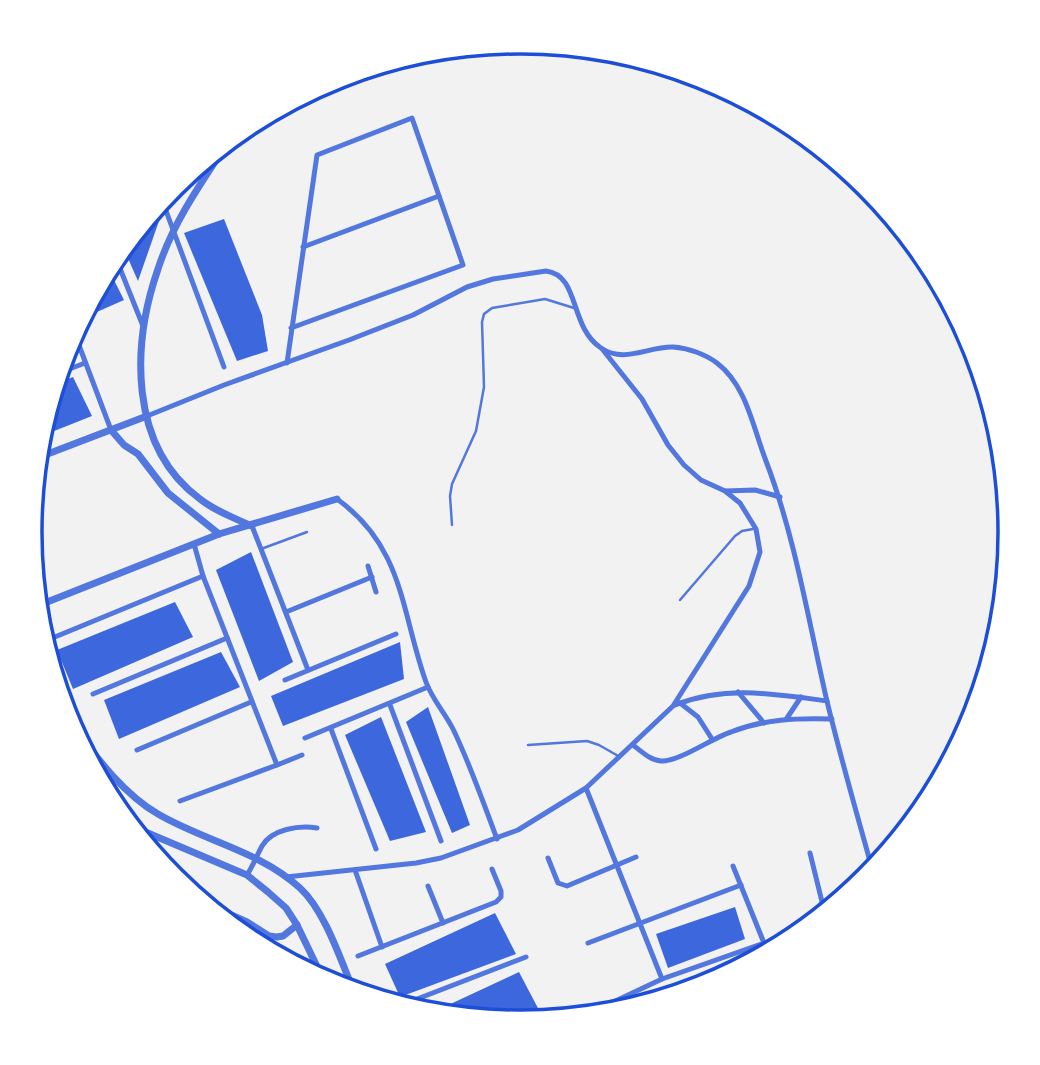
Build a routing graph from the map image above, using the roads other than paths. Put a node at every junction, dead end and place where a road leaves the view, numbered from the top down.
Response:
1 (207, 171) edge
2 (439, 196) junction
3 (166, 211) edge
4 (174, 231) junction
5 (303, 247) junction
6 (121, 270) edge
7 (574, 308) junction
8 (143, 326) junction
9 (291, 328) junction
10 (79, 347) edge
11 (603, 350) junction
12 (85, 363) junction
13 (286, 363) junction
14 (225, 367) dead end
15 (71, 368) edge
16 (147, 416) junction
17 (111, 430) junction
18 (49, 454) edge
19 (726, 491) junction
20 (780, 497) junction
21 (337, 499) joint
22 (452, 524) dead end
23 (251, 526) junction
24 (756, 528) junction
25 (307, 532) dead end
26 (219, 534) junction
27 (194, 544) junction
28 (261, 549) junction
29 (368, 566) dead end
30 (204, 576) junction
31 (372, 577) junction
32 (376, 592) dead end
33 (680, 600) dead end
34 (47, 602) edge
35 (286, 612) junction
36 (396, 634) dead end
37 (54, 637) edge
38 (227, 638) junction
39 (308, 670) junction
40 (285, 680) dead end
41 (429, 687) junction
42 (738, 692) junction
43 (93, 694) dead end
44 (801, 697) junction
45 (827, 701) junction
46 (251, 702) junction
47 (680, 703) junction
48 (390, 705) junction
49 (673, 706) junction
50 (787, 718) junction
51 (832, 719) junction
52 (764, 723) junction
53 (331, 729) junction
54 (305, 738) dead end
55 (712, 739) junction
56 (528, 745) dead end
57 (633, 745) junction
58 (137, 750) dead end
59 (96, 753) edge
60 (302, 755) dead end
61 (620, 757) junction
62 (276, 765) junction
63 (586, 788) junction
64 (180, 801) dead end
65 (317, 828) dead end
66 (152, 837) edge
67 (497, 839) junction
68 (441, 841) dead end
69 (376, 849) dead end
70 (810, 853) dead end
71 (636, 857) dead end
72 (548, 858) dead end
73 (869, 858) edge
74 (257, 859) junction
75 (618, 866) junction
76 (733, 866) dead end
77 (492, 869) dead end
78 (355, 870) junction
79 (247, 876) junction
80 (286, 877) junction
81 (741, 885) junction
82 (428, 886) dead end
83 (822, 903) edge
84 (236, 917) edge
85 (443, 923) junction
86 (640, 923) junction
87 (297, 925) junction
88 (588, 943) dead end
89 (764, 943) joint
90 (382, 947) junction
91 (358, 956) dead end
92 (526, 957) dead end
93 (316, 964) edge
94 (346, 977) edge
95 (662, 979) junction
96 (418, 999) edge
97 (618, 1000) edge

1 - 4 street
2 - 5 street
2 - 5 street
2 - 9 street
3 - 4 street
4 - 8 street
4 - 14 street
5 - 9 street
6 - 8 street
7 - 11 street
7 - 13 street
7 - 22 lane
8 - 16 street
9 - 13 street
10 - 12 street
11 - 19 street
11 - 20 street
12 - 15 street
12 - 17 street
13 - 16 street
16 - 17 street
16 - 23 street
17 - 18 street
17 - 26 street
19 - 20 street
19 - 24 street
20 - 45 street
21 - 23 street
21 - 41 street
23 - 26 street
23 - 28 street
24 - 33 lane
24 - 49 street
25 - 28 lane
26 - 27 street
27 - 30 street
27 - 34 street
28 - 35 street
29 - 31 street
30 - 37 street
30 - 38 street
31 - 32 street
31 - 35 street
35 - 39 street
36 - 39 street
38 - 43 street
38 - 46 street
39 - 40 street
41 - 48 street
41 - 67 street
42 - 44 street
42 - 47 street
42 - 52 street
44 - 45 street
44 - 50 street
45 - 51 street
46 - 58 street
46 - 62 street
47 - 49 street
47 - 55 street
48 - 53 street
48 - 68 street
49 - 57 street
50 - 51 street
50 - 52 street
51 - 73 street
52 - 55 street
53 - 54 street
53 - 69 street
55 - 57 street
56 - 61 lane
57 - 61 street
59 - 74 street
60 - 62 street
61 - 63 street
62 - 64 street
63 - 67 street
63 - 75 street
65 - 74 street
66 - 79 street
67 - 78 street
70 - 83 street
71 - 75 street
72 - 75 street
74 - 79 street
74 - 80 street
75 - 86 street
76 - 81 street
77 - 85 street
78 - 80 street
78 - 90 street
79 - 87 street
80 - 94 street
81 - 86 street
81 - 89 street
82 - 85 street
84 - 87 street
85 - 90 street
86 - 88 street
86 - 95 street
87 - 93 street
89 - 95 street
90 - 91 street
92 - 96 street
95 - 97 street

